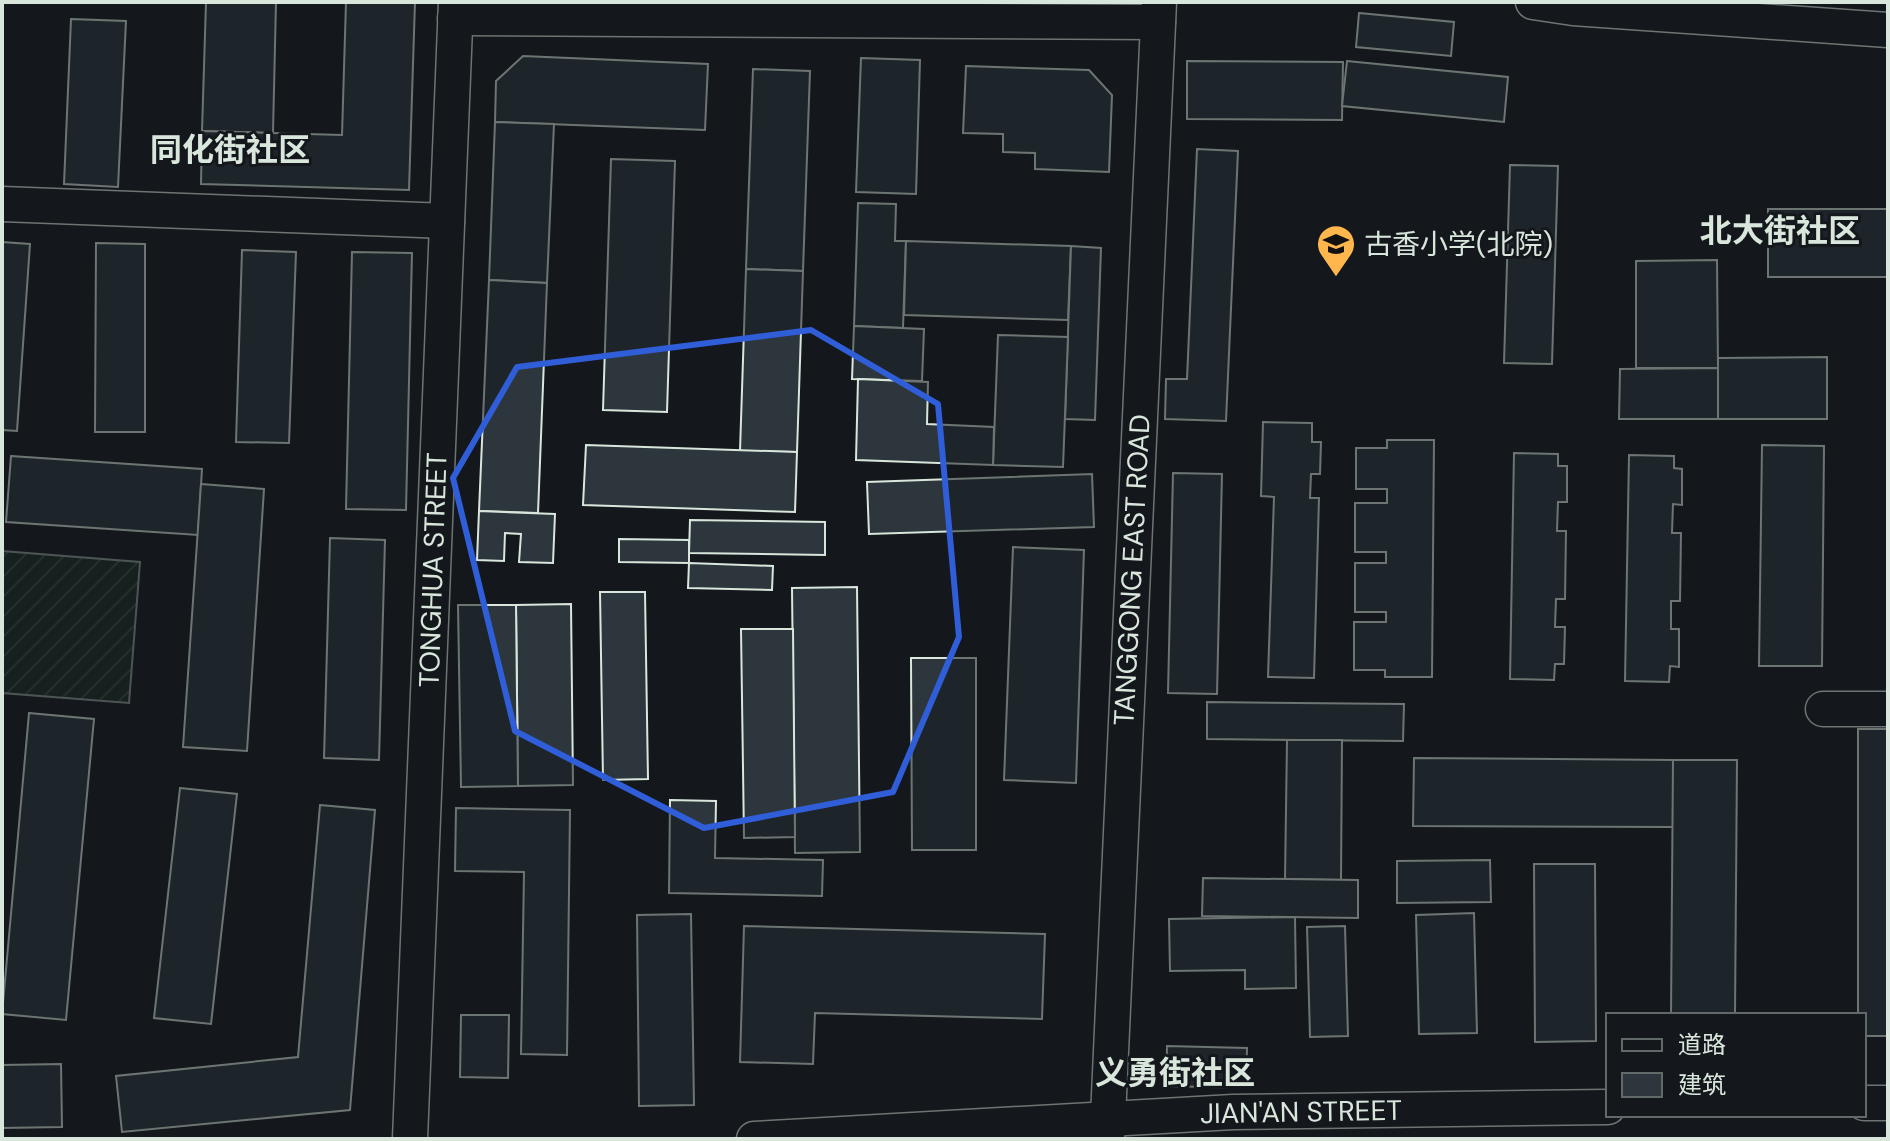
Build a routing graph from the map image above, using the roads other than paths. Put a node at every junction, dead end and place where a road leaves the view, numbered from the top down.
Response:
1 (1533, 2) edge
2 (456, 10) edge
3 (1158, 12) edge
4 (1888, 30) edge
5 (2, 204) edge
6 (447, 221) junction
7 (1823, 709) dead end
8 (1888, 709) edge
9 (1866, 1103) edge
10 (1888, 1103) edge
11 (1606, 1107) edge
12 (1107, 1130) edge
13 (410, 1139) edge
14 (754, 1139) edge

1 - 4 street
2 - 3 street
2 - 6 street, TONGHUA STREET
3 - 12 street, TANGGONG EAST ROAD
5 - 6 street
6 - 13 street, TONGHUA STREET
7 - 8 street
9 - 10 street
11 - 12 street, JIAN'AN STREET
12 - 14 street, JIAN'AN STREET

